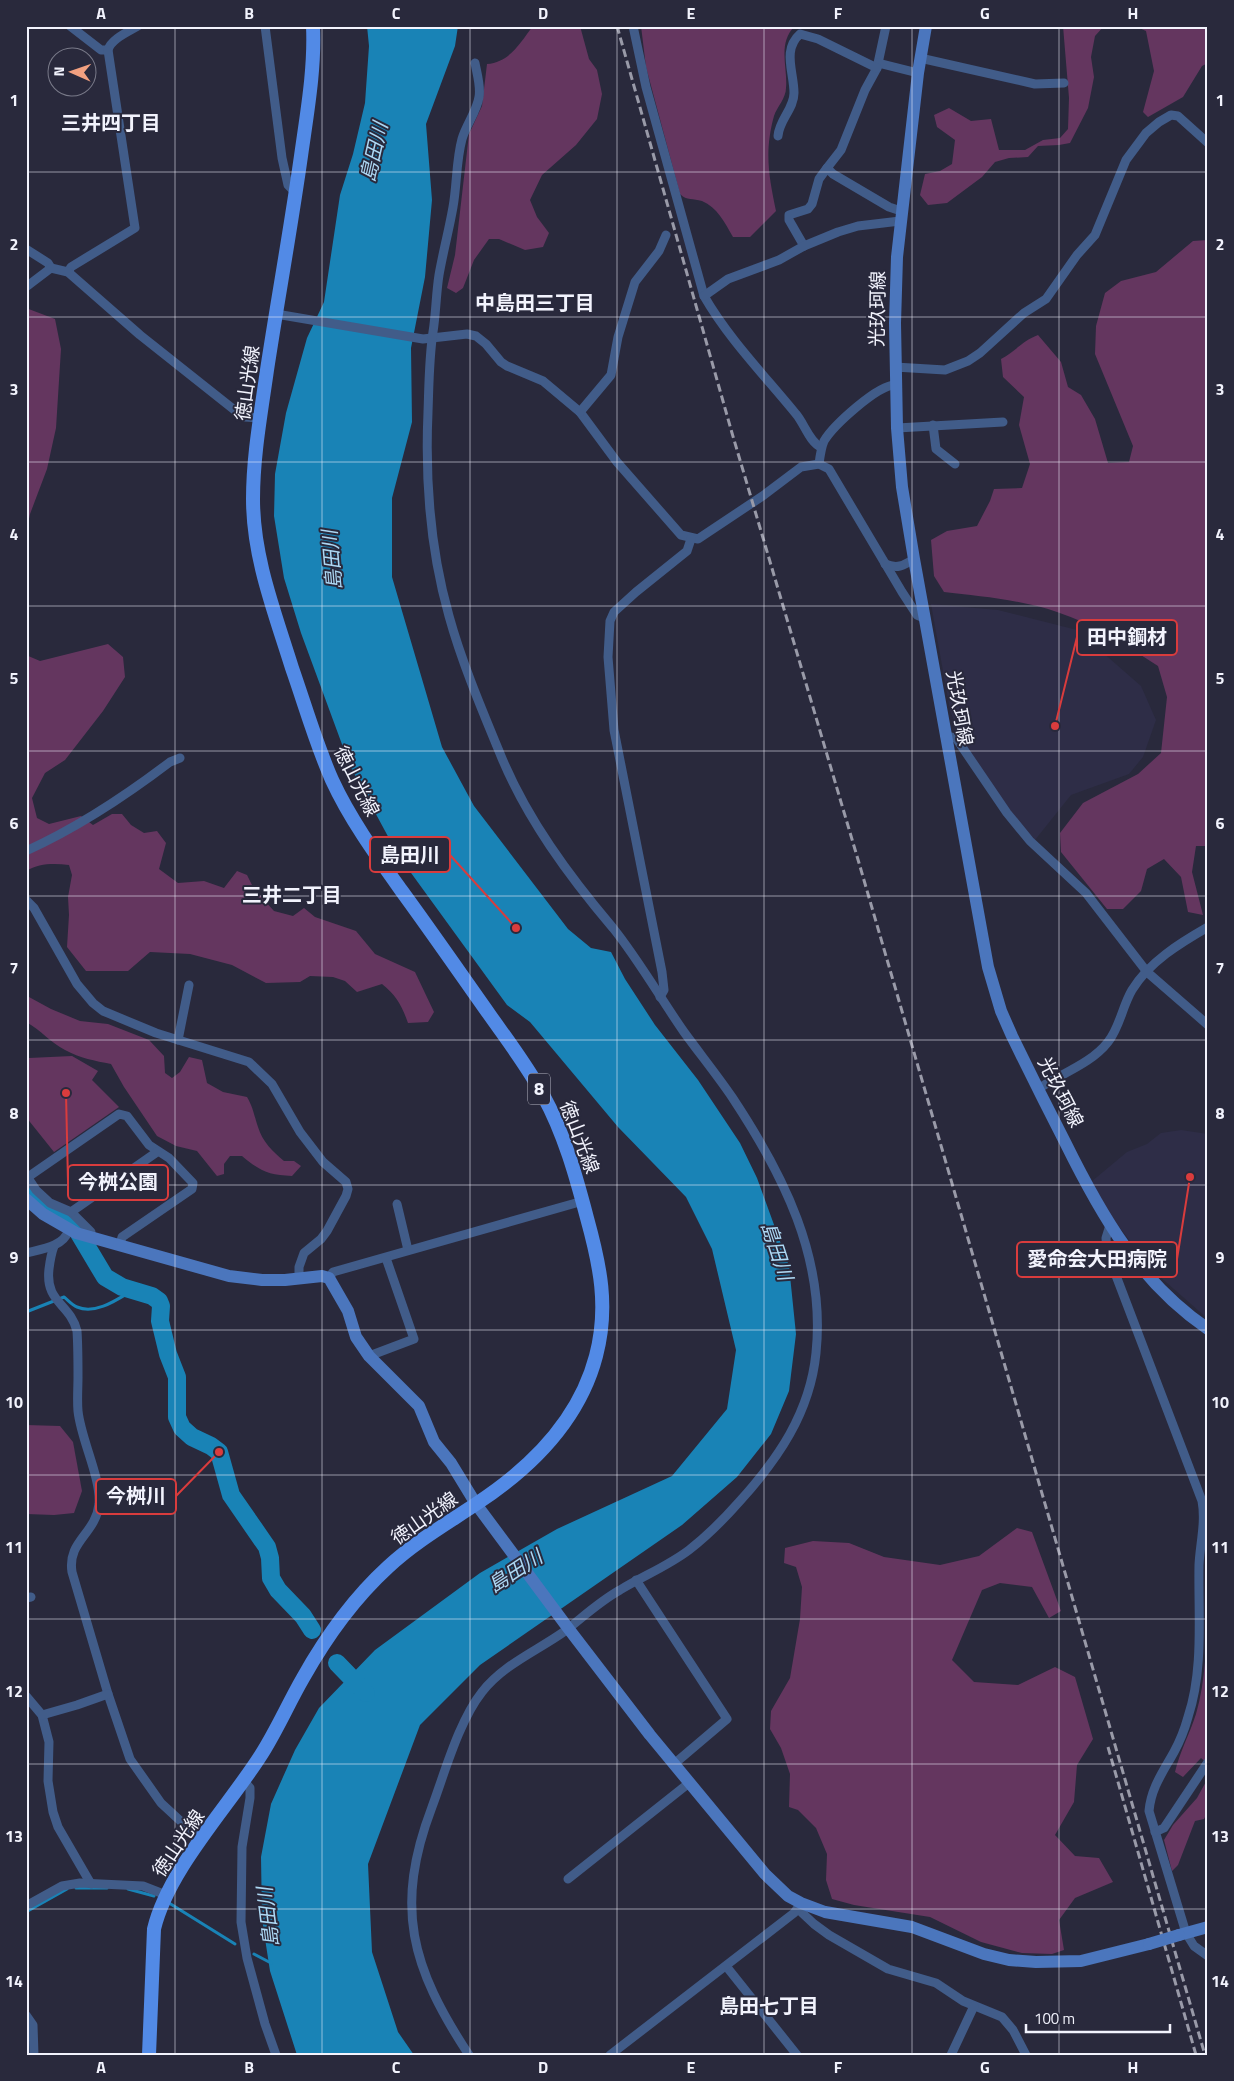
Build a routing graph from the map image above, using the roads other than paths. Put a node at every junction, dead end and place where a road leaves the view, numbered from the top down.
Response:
1 (70, 26) edge
2 (138, 26) edge
3 (264, 26) edge
4 (313, 26) edge
5 (632, 26) edge
6 (886, 26) edge
7 (926, 26) edge
8 (108, 50) junction
9 (920, 58) junction
10 (475, 63) dead end
11 (878, 66) junction
12 (918, 73) junction
13 (1064, 83) dead end
14 (778, 136) dead end
15 (1208, 143) edge
16 (828, 168) junction
17 (296, 193) junction
18 (901, 216) junction
19 (666, 235) dead end
20 (804, 246) junction
21 (26, 250) edge
22 (52, 268) junction
23 (68, 272) junction
24 (26, 287) edge
25 (704, 296) junction
26 (276, 314) junction
27 (427, 339) junction
28 (895, 367) junction
29 (896, 385) junction
30 (580, 412) junction
31 (260, 418) junction
32 (1003, 422) dead end
33 (933, 425) junction
34 (897, 428) junction
35 (821, 447) junction
36 (819, 464) junction
37 (955, 464) dead end
38 (692, 539) junction
39 (914, 559) junction
40 (885, 563) junction
41 (924, 618) junction
42 (945, 736) junction
43 (180, 758) dead end
44 (26, 851) edge
45 (26, 900) edge
46 (1207, 929) edge
47 (1147, 972) junction
48 (189, 985) dead end
49 (660, 997) junction
50 (1208, 1025) edge
51 (178, 1040) junction
52 (1038, 1089) junction
53 (157, 1152) junction
54 (27, 1176) edge
55 (26, 1199) edge
56 (582, 1201) junction
57 (397, 1204) dead end
58 (71, 1212) junction
59 (1110, 1225) junction
60 (69, 1230) junction
61 (91, 1236) junction
62 (120, 1245) junction
63 (54, 1246) junction
64 (408, 1250) junction
65 (26, 1254) edge
66 (386, 1258) junction
67 (329, 1278) junction
68 (299, 1279) junction
69 (1208, 1329) edge
70 (369, 1356) junction
71 (480, 1508) junction
72 (1206, 1509) edge
73 (636, 1580) junction
74 (566, 1624) junction
75 (108, 1694) junction
76 (26, 1696) edge
77 (42, 1715) junction
78 (1208, 1762) edge
79 (674, 1764) junction
80 (244, 1781) junction
81 (689, 1783) junction
82 (1155, 1832) junction
83 (201, 1840) junction
84 (568, 1879) dead end
85 (91, 1884) junction
86 (166, 1895) junction
87 (26, 1906) edge
88 (800, 1906) junction
89 (1208, 1927) edge
90 (1183, 1934) junction
91 (1208, 1956) edge
92 (726, 1966) junction
93 (974, 2006) junction
94 (26, 2015) edge
95 (622, 2046) junction
96 (34, 2055) edge
97 (149, 2055) edge
98 (276, 2055) edge
99 (469, 2055) edge
100 (610, 2055) edge
101 (628, 2055) edge
102 (797, 2055) edge
103 (951, 2055) edge
104 (1026, 2055) edge

1 - 8 street
2 - 8 street
3 - 17 street
4 - 17 main road, 徳山光線 / 8
5 - 25 street
6 - 11 street
7 - 9 street, 光玖珂線
8 - 23 street
9 - 12 street, 光玖珂線
9 - 13 street
10 - 27 street
11 - 12 street
11 - 14 street
11 - 16 street
12 - 18 street, 光玖珂線
15 - 28 street
16 - 18 street
16 - 20 street
17 - 26 main road, 徳山光線 / 8
18 - 20 street
18 - 28 street, 光玖珂線
19 - 30 street
20 - 25 street
21 - 22 street
22 - 23 street
22 - 24 street
23 - 31 street
25 - 35 street
26 - 27 street
26 - 31 main road, 徳山光線 / 8
27 - 30 street
27 - 49 street
28 - 29 street, 光玖珂線
29 - 34 street, 光玖珂線
29 - 35 street
30 - 38 street
31 - 56 main road, 徳山光線 / 8
32 - 33 street
33 - 34 street
33 - 37 street
34 - 39 street, 光玖珂線
35 - 36 street
36 - 38 street
36 - 40 street
38 - 49 street
39 - 40 street
39 - 41 street, 光玖珂線
40 - 41 street
41 - 42 street, 光玖珂線
42 - 47 street
42 - 52 street, 光玖珂線
43 - 44 street
45 - 51 street
46 - 47 street
47 - 50 street
47 - 52 street
48 - 51 street
49 - 73 street
51 - 68 street
52 - 59 street, 光玖珂線
53 - 54 street
53 - 58 street
53 - 62 street
54 - 58 street
55 - 60 street
56 - 64 street
56 - 71 main road, 徳山光線 / 8
57 - 64 street
58 - 61 street
59 - 69 street, 光玖珂線
59 - 72 street
60 - 61 street
60 - 63 street
61 - 62 street
62 - 68 street
63 - 65 street
63 - 75 street
64 - 66 street
66 - 67 street
66 - 70 street
67 - 68 street
67 - 70 street
70 - 71 street
71 - 74 street
71 - 80 main road, 徳山光線 / 8
72 - 82 street
73 - 74 street
73 - 79 street
74 - 79 street
74 - 99 street
75 - 77 street
75 - 83 street
76 - 77 street
77 - 85 street
78 - 82 street
79 - 81 street
80 - 83 main road, 徳山光線 / 8
80 - 98 street
81 - 84 street
81 - 88 street
82 - 90 street
83 - 86 main road, 徳山光線 / 8
85 - 86 street
85 - 87 street
86 - 97 main road, 徳山光線 / 8
88 - 90 street, bridge
88 - 92 street
88 - 93 street
89 - 90 street
90 - 91 street
92 - 95 street
92 - 102 street
93 - 103 street
93 - 104 street
94 - 96 street
95 - 100 street
95 - 101 street

